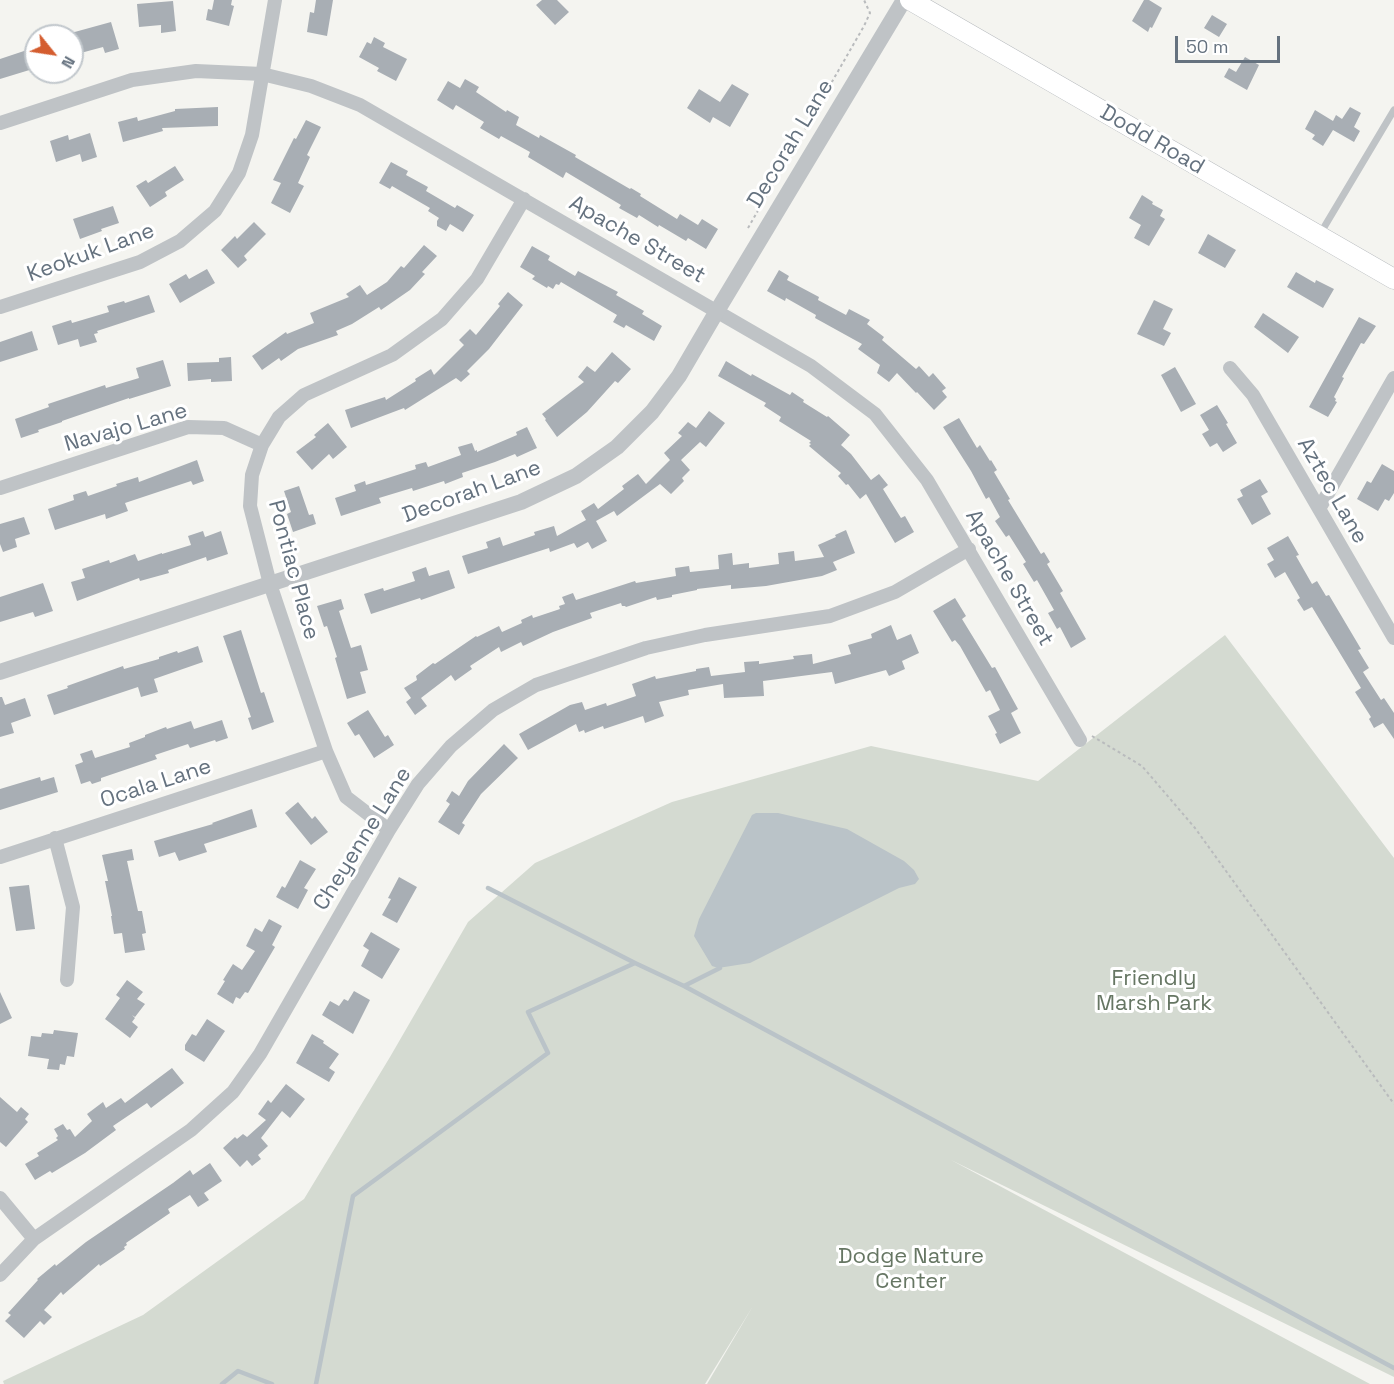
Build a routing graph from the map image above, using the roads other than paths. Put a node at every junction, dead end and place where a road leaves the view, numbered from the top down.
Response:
1 (275, 0) edge
2 (904, 0) edge
3 (910, 0) edge
4 (262, 74) junction
5 (1394, 110) edge
6 (0, 123) edge
7 (524, 199) junction
8 (1319, 236) junction
9 (1394, 279) edge
10 (0, 307) edge
11 (717, 311) junction
12 (1230, 368) dead end
13 (1394, 378) edge
14 (262, 445) junction
15 (0, 488) edge
16 (1318, 509) junction
17 (969, 549) junction
18 (270, 584) junction
19 (1392, 633) edge
20 (0, 672) edge
21 (1080, 740) road end
22 (326, 751) junction
23 (389, 830) junction
24 (55, 838) junction
25 (0, 857) edge
26 (67, 980) dead end
27 (0, 1198) edge
28 (34, 1239) junction
29 (0, 1275) edge

1 - 4 street, Keokuk Lane
2 - 11 street, Decorah Lane
3 - 8 main road, Dodd Road
4 - 6 street, Apache Street
4 - 7 street, Apache Street
4 - 10 street, Keokuk Lane
5 - 8 lane
7 - 11 street, Apache Street
7 - 14 street, Pontiac Place
8 - 9 main road, Dodd Road
11 - 17 street, Apache Street
11 - 18 street, Decorah Lane
12 - 16 street, Aztec Lane
13 - 16 street
14 - 15 street, Navajo Lane
14 - 18 street, Pontiac Place
16 - 19 street, Aztec Lane
17 - 21 street, Apache Street
17 - 23 street, Cheyenne Lane
18 - 20 street, Decorah Lane
18 - 22 street, Pontiac Place
22 - 23 street, Pontiac Place
22 - 24 street, Ocala Lane
23 - 28 street, Cheyenne Lane
24 - 25 street, Ocala Lane
24 - 26 street
27 - 28 street
28 - 29 street, Cheyenne Lane

